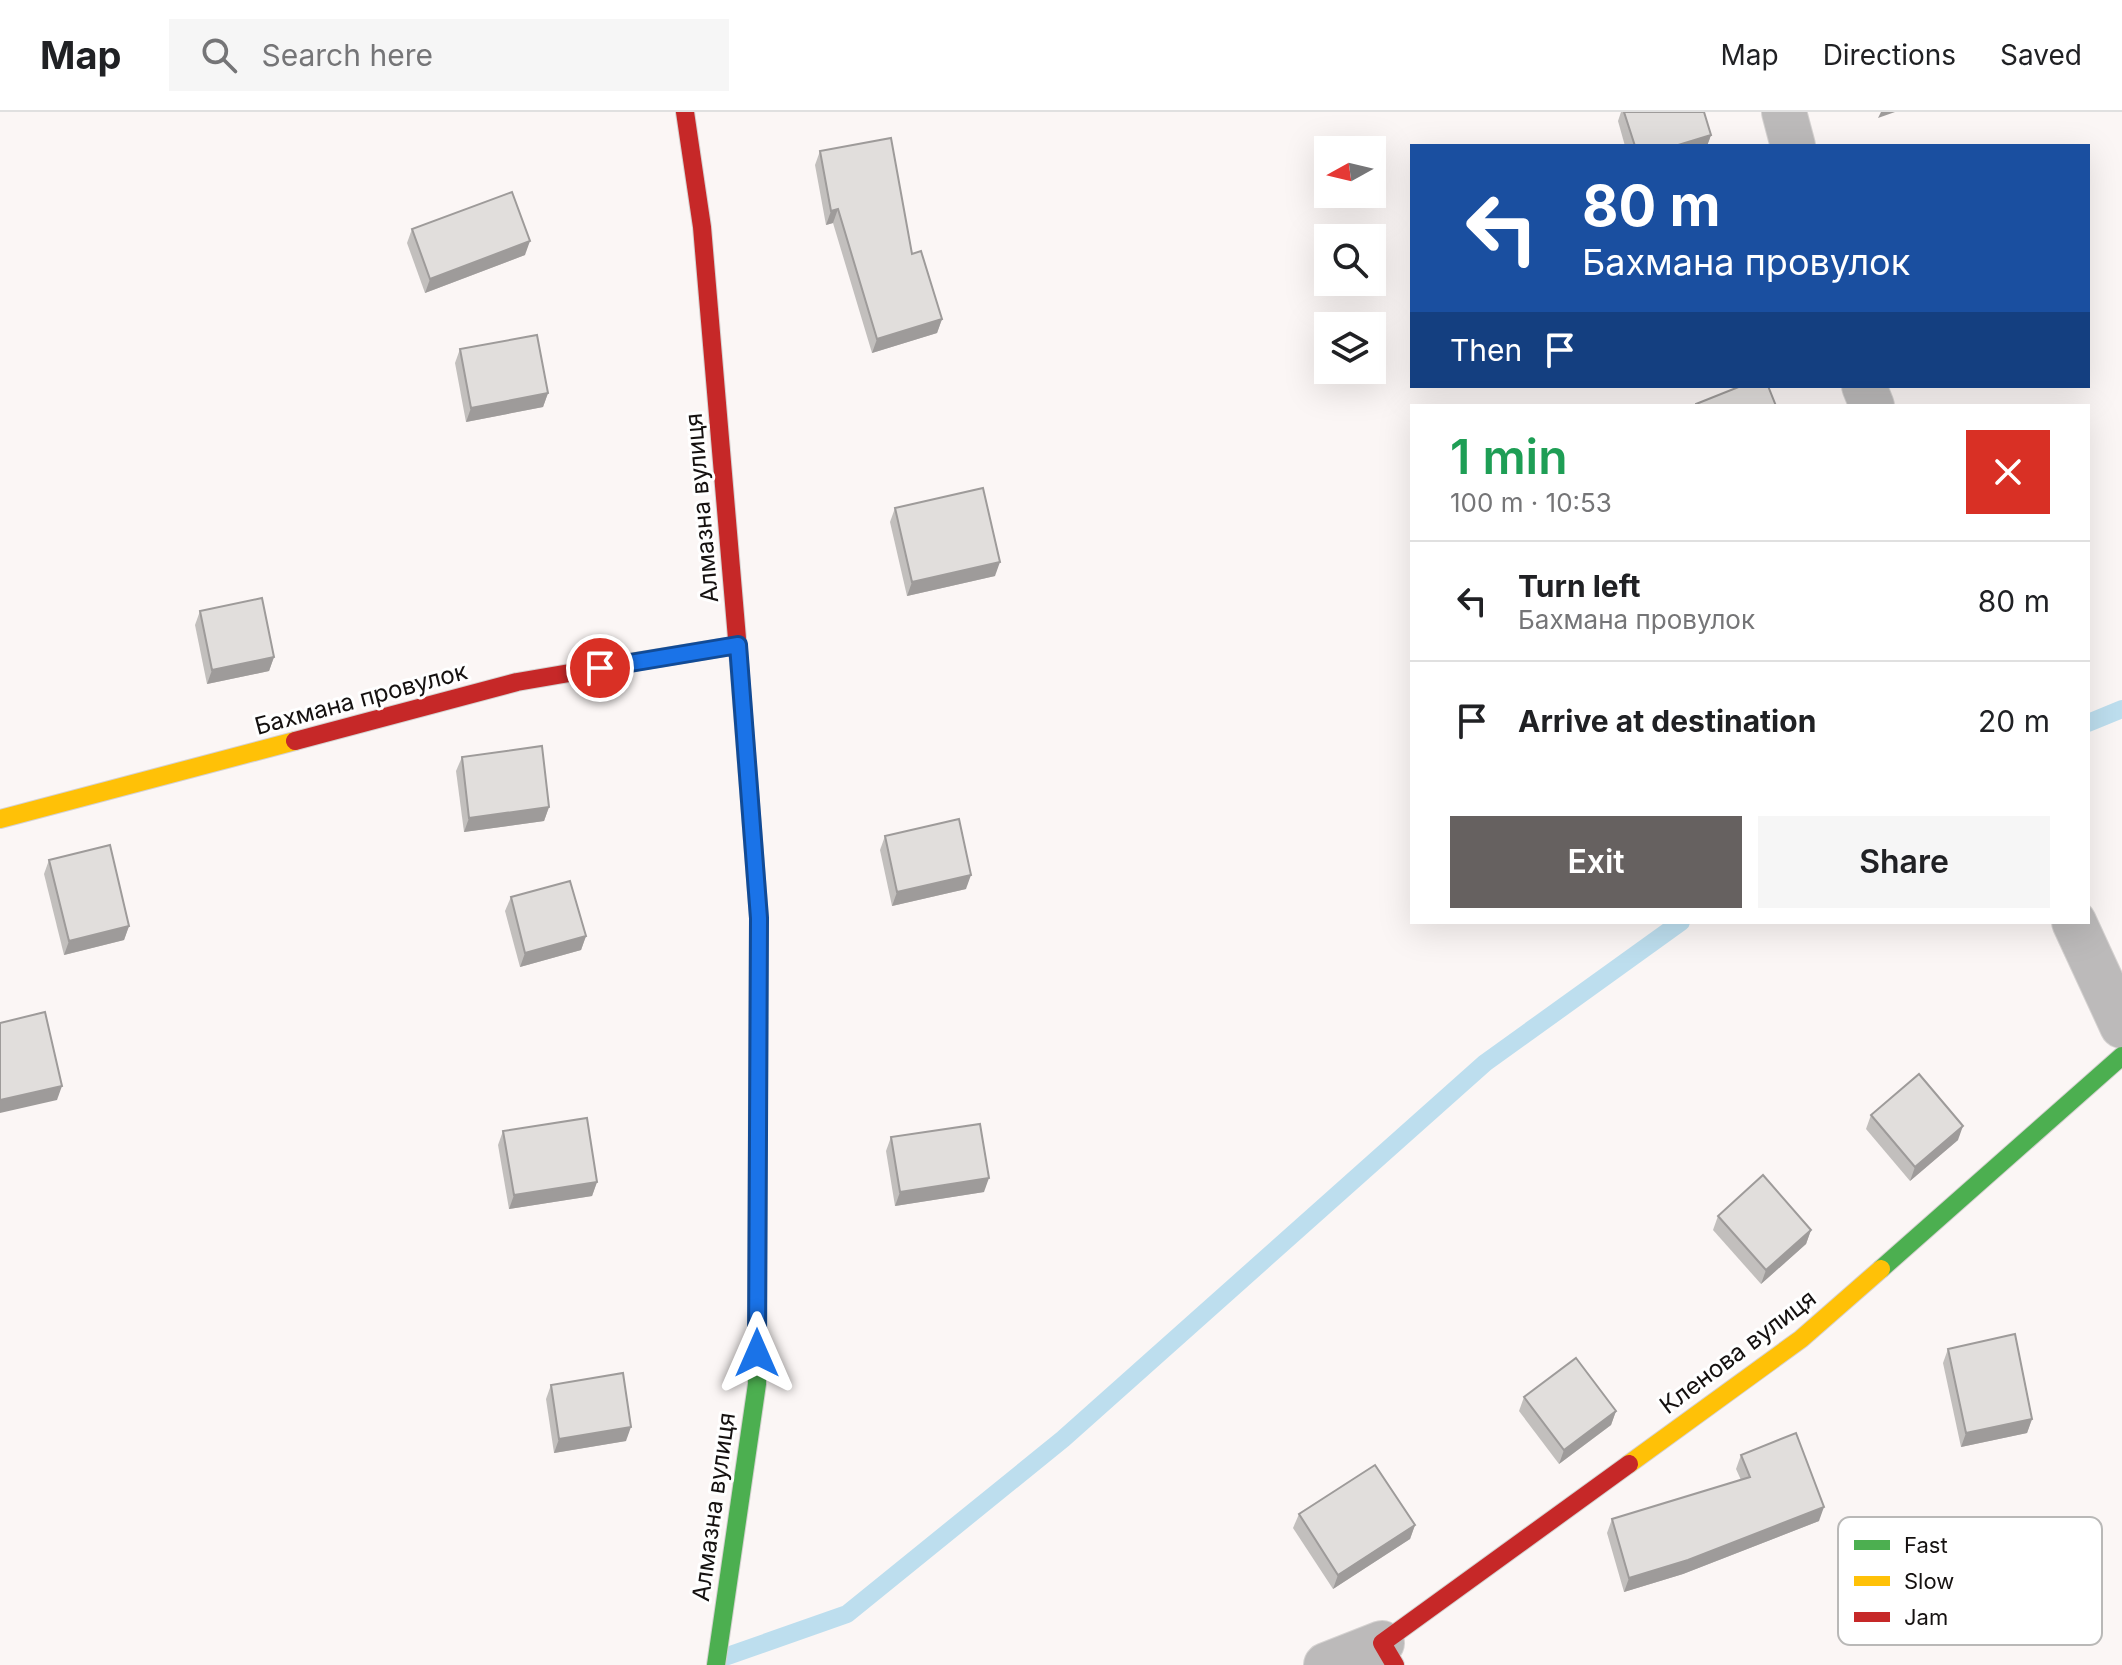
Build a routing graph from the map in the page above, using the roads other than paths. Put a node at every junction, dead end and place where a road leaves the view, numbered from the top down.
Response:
1 (685, 112) edge
2 (1784, 112) edge
3 (1792, 144) edge
4 (738, 645) junction
5 (0, 819) edge
6 (2075, 924) edge
7 (2122, 1026) edge
8 (2122, 1056) edge
9 (1389, 1654) edge
10 (716, 1665) edge
11 (1326, 1665) edge

1 - 4 street, Алмазна вулиця
2 - 3 street
4 - 5 street, Бахмана провулок
4 - 10 street, Алмазна вулиця
6 - 7 street
8 - 9 street, Кленова вулиця
9 - 11 street

